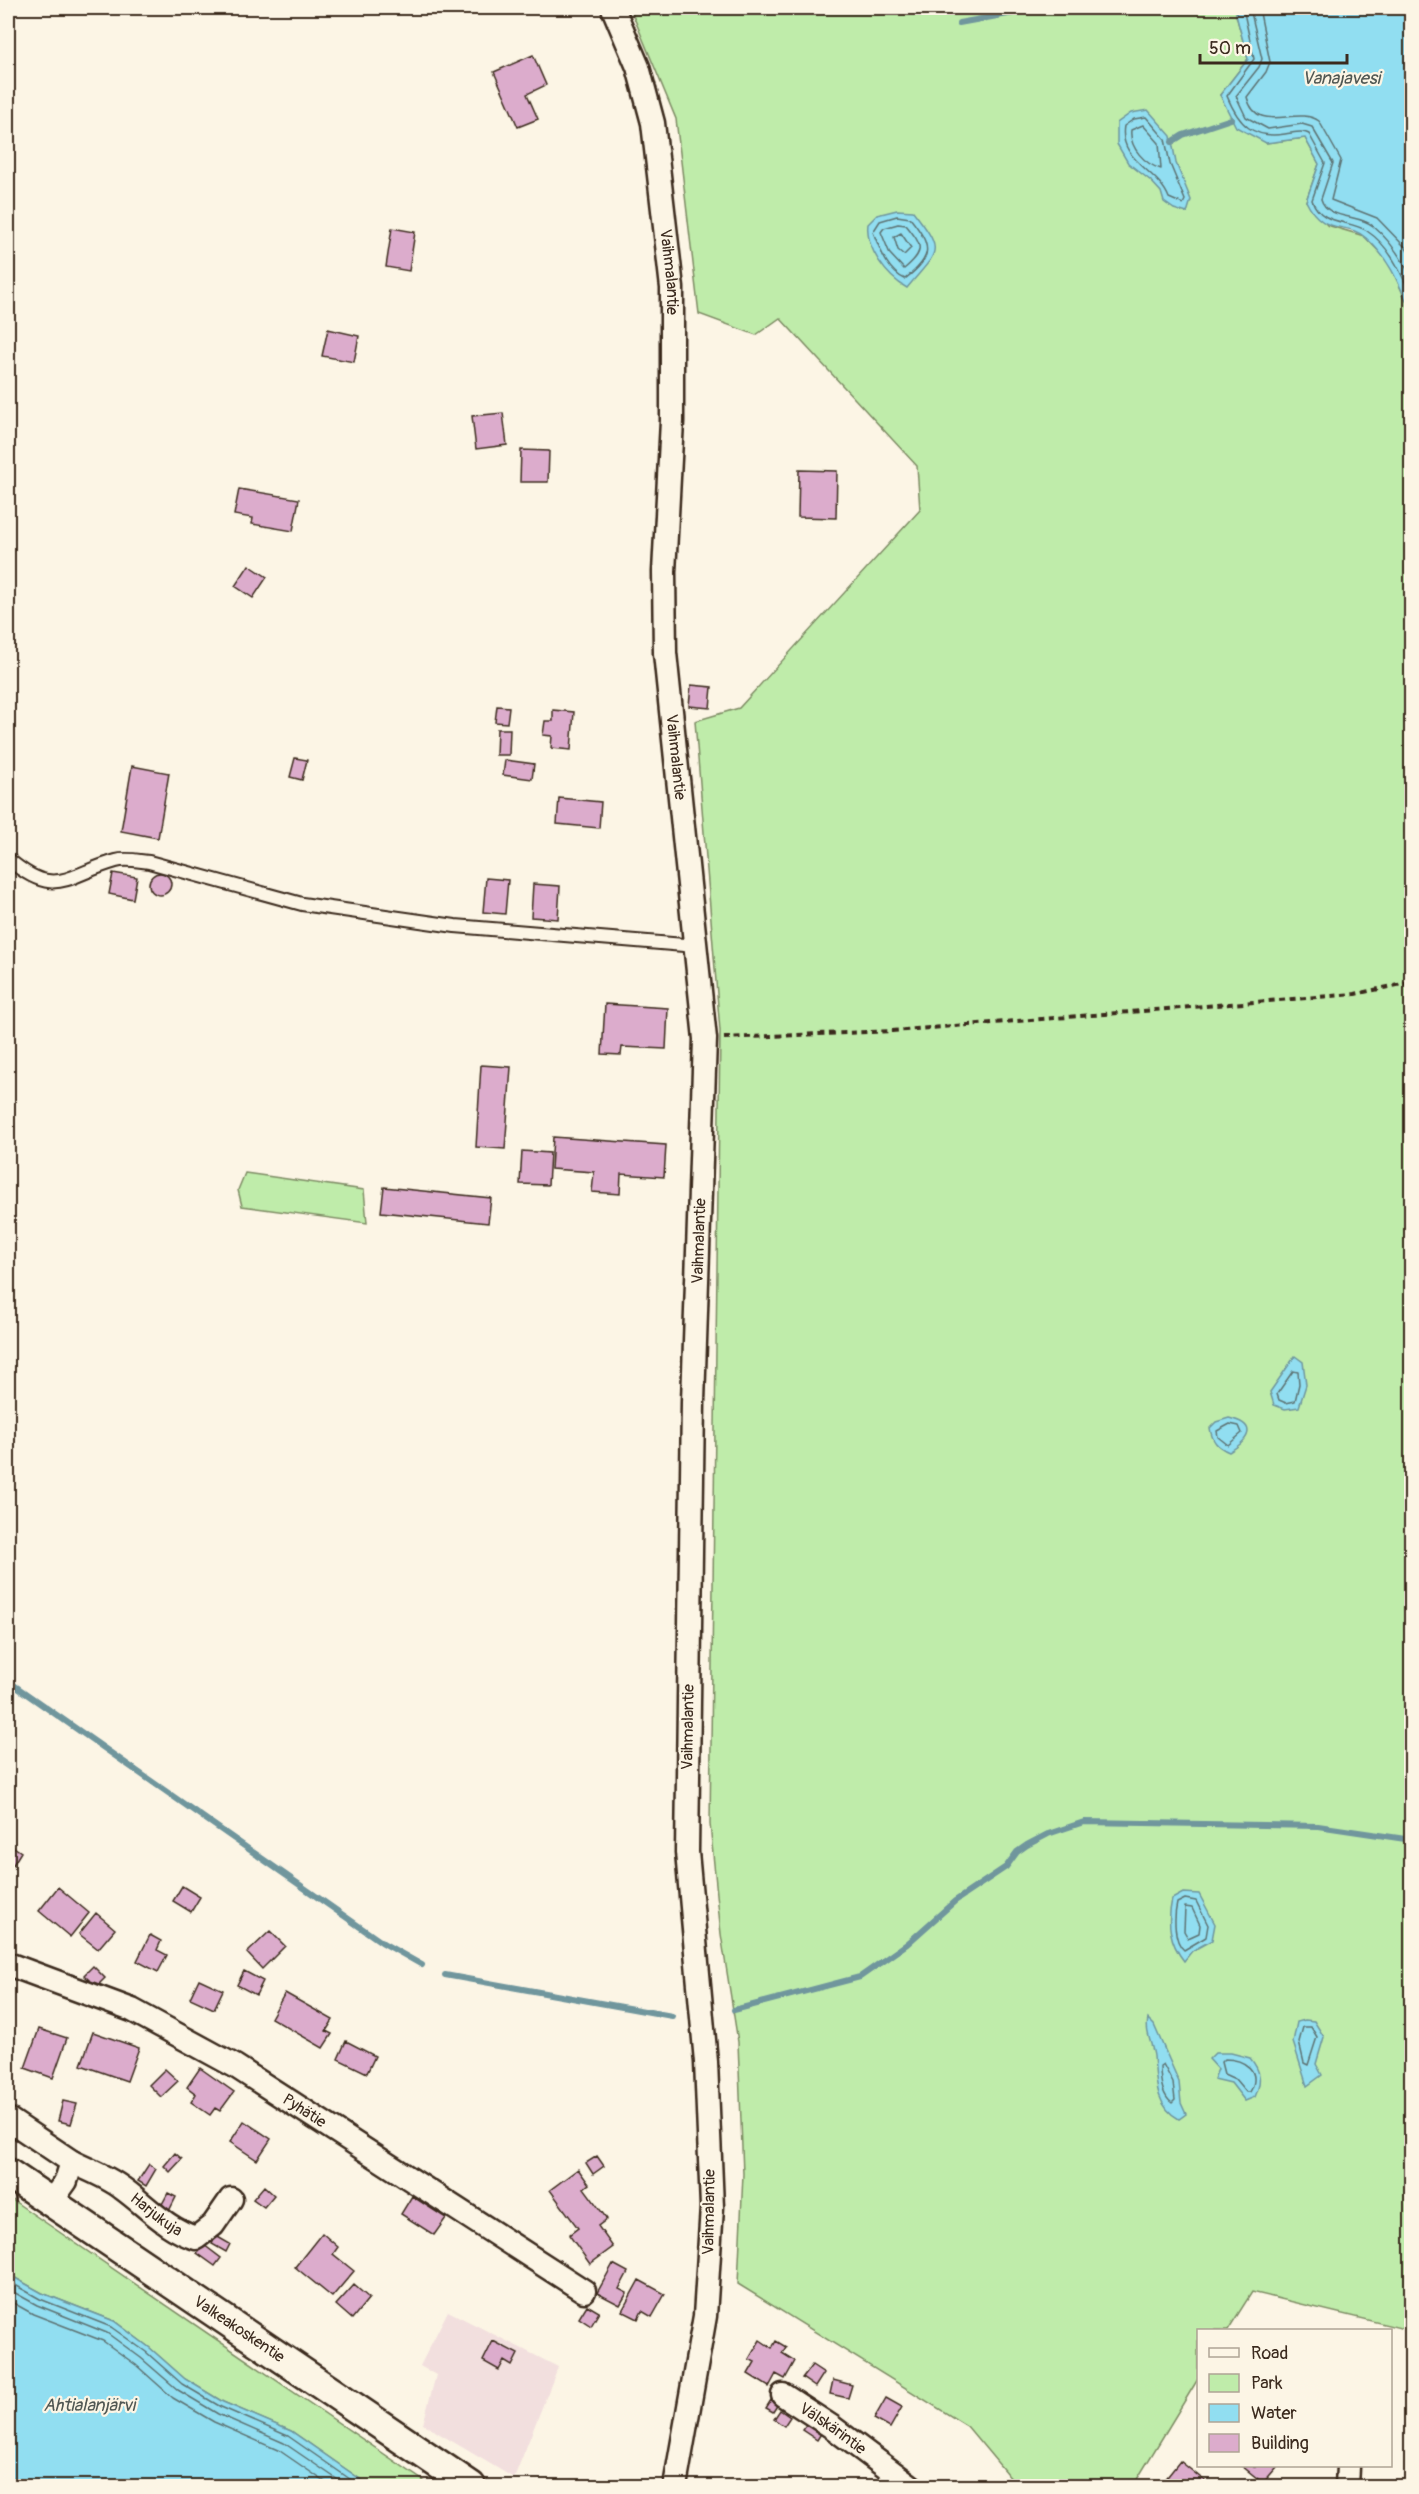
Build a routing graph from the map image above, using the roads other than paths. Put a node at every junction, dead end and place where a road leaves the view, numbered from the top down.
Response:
1 (613, 8) edge
2 (8, 859) edge
3 (696, 946) junction
4 (8, 1964) edge
5 (8, 2119) edge
6 (72, 2162) junction
7 (8, 2173) edge
8 (231, 2199) dead end
9 (51, 2202) junction
10 (584, 2291) dead end
11 (783, 2395) dead end
12 (1348, 2467) edge
13 (674, 2485) edge
14 (471, 2487) edge
15 (911, 2487) edge
16 (1347, 2487) edge

1 - 3 street, Vaihmalantie
2 - 3 lane
3 - 13 street, Vaihmalantie
4 - 10 street, Pyhätie
5 - 6 street, Harjukuja
6 - 8 street, Harjukuja
6 - 9 street
7 - 9 street, Valkeakoskentie
9 - 14 street, Valkeakoskentie
11 - 15 street, Välskärintie
12 - 16 street

